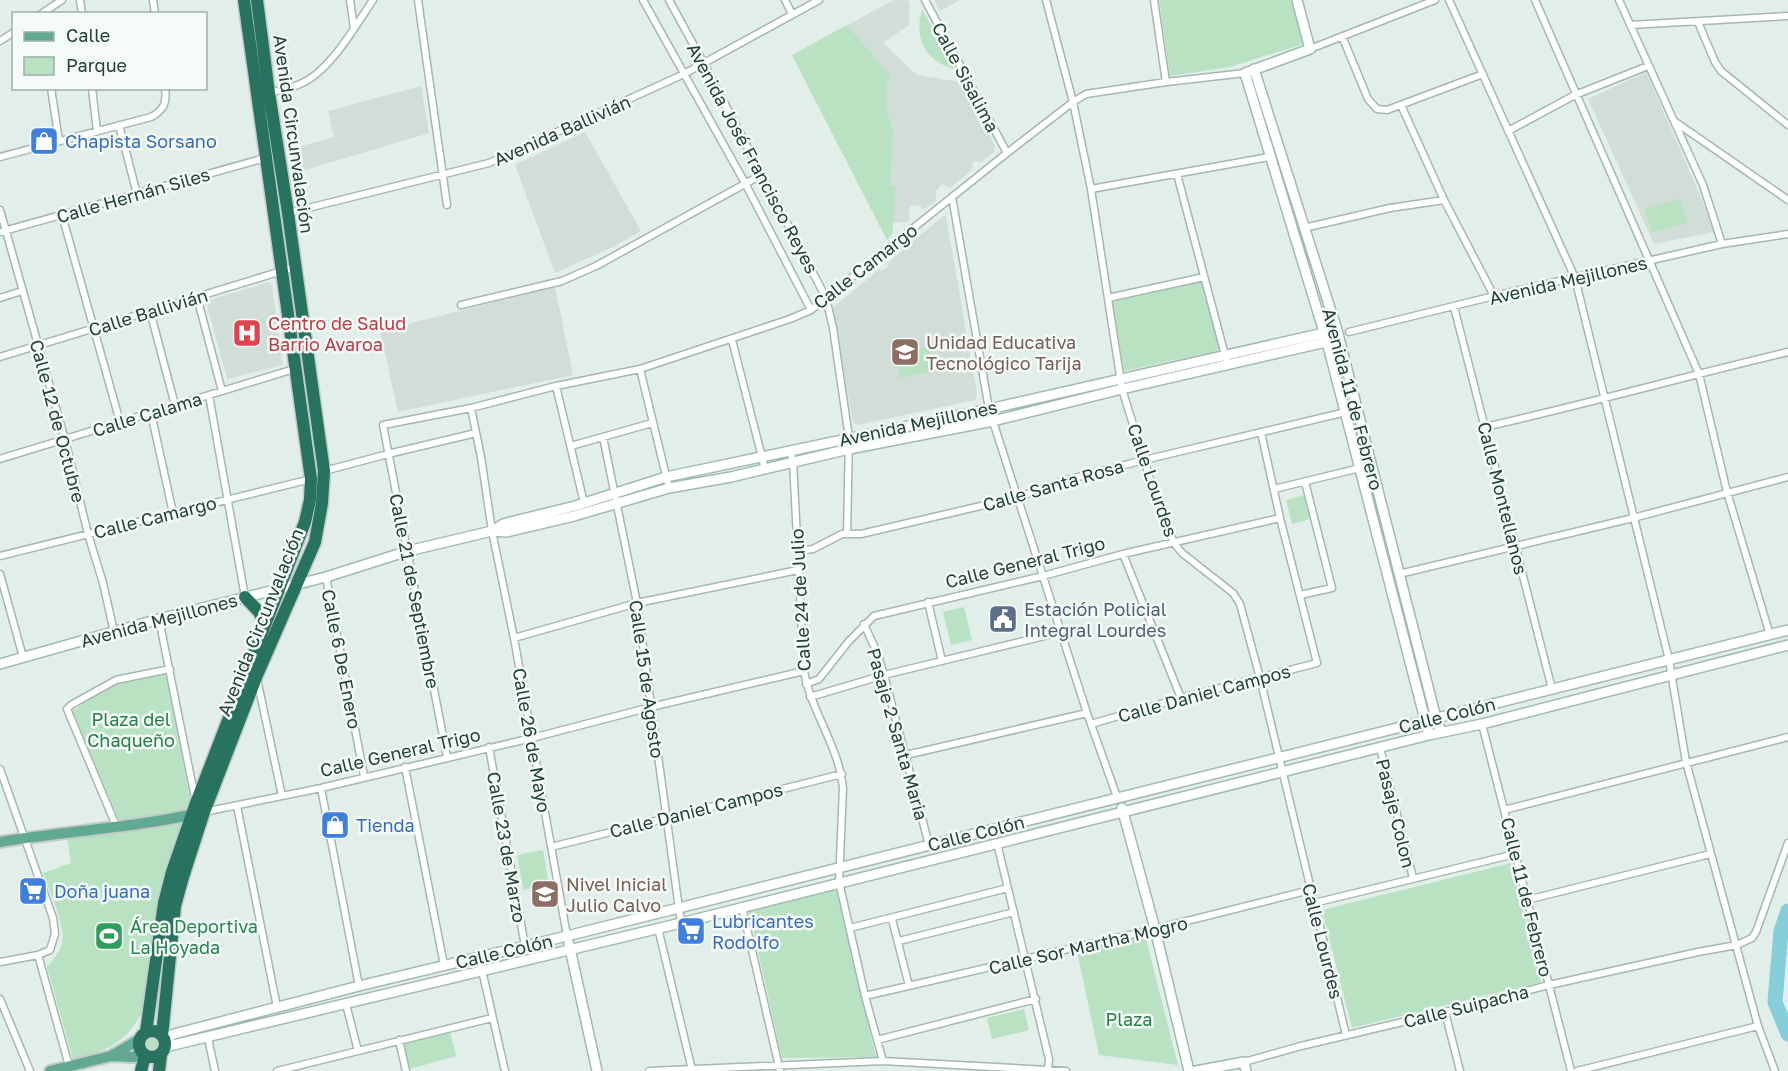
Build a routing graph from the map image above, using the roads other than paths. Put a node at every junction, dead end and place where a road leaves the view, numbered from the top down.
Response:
1 (62, 0) edge
2 (244, 0) edge
3 (257, 0) edge
4 (350, 0) edge
5 (373, 0) edge
6 (418, 0) edge
7 (643, 0) edge
8 (669, 0) edge
9 (784, 0) edge
10 (819, 0) edge
11 (925, 0) edge
12 (1046, 0) edge
13 (1154, 0) edge
14 (1297, 0) edge
15 (1435, 0) edge
16 (1449, 0) edge
17 (1535, 0) edge
18 (1619, 0) edge
19 (44, 12) edge
20 (792, 14) junction
21 (1788, 16) edge
22 (1698, 22) junction
23 (1630, 25) junction
24 (354, 28) junction
25 (1342, 36) junction
26 (1310, 49) junction
27 (705, 64) junction
28 (1648, 66) junction
29 (1250, 71) junction
30 (684, 74) junction
31 (1483, 74) junction
32 (1166, 82) junction
33 (51, 90) edge
34 (92, 90) edge
35 (165, 90) edge
36 (269, 93) junction
37 (1575, 95) junction
38 (1073, 102) junction
39 (1401, 105) junction
40 (1674, 121) junction
41 (119, 125) junction
42 (1788, 125) edge
43 (1509, 130) junction
44 (97, 131) junction
45 (59, 141) junction
46 (1007, 153) junction
47 (0, 157) edge
48 (1269, 157) junction
49 (265, 158) junction
50 (1177, 174) junction
51 (443, 175) junction
52 (761, 175) junction
53 (745, 183) junction
54 (1091, 189) junction
55 (137, 194) junction
56 (952, 196) junction
57 (1443, 200) junction
58 (1788, 200) edge
59 (447, 205) dead end
60 (0, 210) edge
61 (288, 213) junction
62 (62, 215) junction
63 (1304, 228) junction
64 (3, 231) edge
65 (1788, 234) edge
66 (1722, 244) junction
67 (1651, 261) junction
68 (295, 267) junction
69 (282, 271) junction
70 (1204, 277) junction
71 (1575, 278) junction
72 (22, 291) junction
73 (1494, 296) junction
74 (197, 297) junction
75 (0, 298) edge
76 (826, 298) junction
77 (1108, 298) junction
78 (461, 305) dead end
79 (1454, 307) junction
80 (811, 310) junction
81 (150, 311) junction
82 (93, 329) junction
83 (1324, 332) junction
84 (1338, 335) junction
85 (732, 340) junction
86 (1327, 342) junction
87 (39, 345) junction
88 (1788, 352) edge
89 (1225, 354) junction
90 (0, 357) edge
91 (1226, 366) junction
92 (294, 369) junction
93 (640, 369) junction
94 (1699, 374) junction
95 (1122, 384) junction
96 (556, 386) junction
97 (222, 391) junction
98 (208, 395) junction
99 (1604, 400) junction
100 (175, 405) junction
101 (471, 408) junction
102 (989, 409) junction
103 (1346, 412) junction
104 (151, 413) junction
105 (993, 421) junction
106 (120, 422) junction
107 (652, 423) junction
108 (383, 425) joint
109 (1485, 427) junction
110 (1261, 432) junction
111 (476, 433) junction
112 (603, 437) junction
113 (849, 438) junction
114 (65, 440) junction
115 (571, 446) junction
116 (849, 449) junction
117 (790, 450) junction
118 (388, 454) junction
119 (762, 456) junction
120 (0, 459) edge
121 (1144, 460) junction
122 (793, 462) junction
123 (1360, 468) junction
124 (765, 469) junction
125 (324, 471) junction
126 (666, 477) junction
127 (1788, 477) edge
128 (311, 479) junction
129 (1305, 482) junction
130 (669, 488) junction
131 (1274, 489) junction
132 (616, 492) junction
133 (1727, 492) junction
134 (1019, 497) junction
135 (227, 500) junction
136 (618, 502) junction
137 (584, 503) junction
138 (173, 513) junction
139 (1280, 518) junction
140 (1633, 518) junction
141 (492, 531) junction
142 (88, 534) junction
143 (847, 534) junction
144 (1174, 543) junction
145 (1515, 546) junction
146 (408, 551) junction
147 (797, 551) junction
148 (1123, 554) junction
149 (0, 556) edge
150 (798, 570) junction
151 (0, 574) edge
152 (1399, 574) junction
153 (1043, 576) junction
154 (326, 578) junction
155 (297, 585) junction
156 (280, 589) junction
157 (1300, 595) junction
158 (245, 597) junction
159 (928, 602) junction
160 (637, 603) junction
161 (159, 620) junction
162 (265, 623) junction
163 (864, 624) junction
164 (1788, 630) edge
165 (114, 632) junction
166 (1062, 632) junction
167 (1770, 635) junction
168 (514, 638) junction
169 (1788, 645) edge
170 (22, 657) junction
171 (1669, 660) junction
172 (942, 661) junction
173 (0, 664) edge
174 (171, 669) junction
175 (804, 672) junction
176 (1672, 674) junction
177 (256, 675) junction
178 (884, 675) junction
179 (1260, 678) junction
180 (806, 684) junction
181 (1552, 689) junction
182 (810, 697) junction
183 (1181, 698) junction
184 (651, 707) junction
185 (1087, 713) junction
186 (1431, 719) junction
187 (1091, 724) junction
188 (1482, 724) junction
189 (1441, 732) junction
190 (1429, 735) junction
191 (1788, 737) edge
192 (532, 738) junction
193 (489, 747) junction
194 (1380, 748) junction
195 (906, 755) junction
196 (447, 757) junction
197 (1279, 757) junction
198 (1686, 762) junction
199 (405, 767) junction
200 (0, 769) edge
201 (1282, 773) junction
202 (842, 774) junction
203 (364, 776) junction
204 (321, 788) junction
205 (282, 796) junction
206 (1117, 797) junction
207 (237, 806) junction
208 (197, 810) junction
209 (1504, 810) junction
210 (1123, 811) junction
211 (668, 817) junction
212 (117, 828) junction
213 (23, 838) junction
214 (0, 842) edge
215 (997, 843) junction
216 (1788, 843) edge
217 (929, 845) junction
218 (550, 847) junction
219 (1515, 854) junction
220 (1710, 854) junction
221 (838, 868) junction
222 (1413, 878) junction
223 (840, 882) junction
224 (1008, 888) junction
225 (1311, 890) junction
226 (1527, 900) junction
227 (1314, 903) junction
228 (678, 907) junction
229 (742, 907) junction
230 (1014, 912) junction
231 (892, 919) junction
232 (681, 923) junction
233 (658, 928) junction
234 (850, 928) junction
235 (1155, 930) junction
236 (567, 936) junction
237 (898, 941) junction
238 (1737, 945) junction
239 (525, 946) junction
240 (570, 949) junction
241 (38, 955) junction
242 (478, 957) junction
243 (1026, 960) junction
244 (0, 962) edge
245 (444, 966) junction
246 (482, 970) junction
247 (1549, 985) junction
248 (359, 986) junction
249 (909, 986) junction
250 (865, 996) junction
251 (0, 999) edge
252 (1036, 999) junction
253 (346, 1004) junction
254 (277, 1007) junction
255 (1445, 1012) junction
256 (492, 1018) junction
257 (1758, 1026) junction
258 (1346, 1035) junction
259 (143, 1036) junction
260 (208, 1038) junction
261 (399, 1040) junction
262 (877, 1040) junction
263 (163, 1044) junction
264 (358, 1051) junction
265 (143, 1054) junction
266 (111, 1056) junction
267 (883, 1061) junction
268 (315, 1063) junction
269 (69, 1066) junction
270 (1245, 1066) edge
271 (779, 1068) edge
272 (973, 1068) edge
273 (692, 1070) edge
274 (1048, 1070) edge
275 (30, 1071) edge
276 (50, 1071) edge
277 (141, 1071) edge
278 (159, 1071) edge
279 (215, 1071) edge
280 (277, 1071) edge
281 (317, 1071) edge
282 (406, 1071) edge
283 (505, 1071) edge
284 (597, 1071) edge
285 (649, 1071) edge
286 (1066, 1071) edge
287 (1189, 1071) edge
288 (1196, 1071) edge
289 (1460, 1071) edge
290 (1571, 1071) edge
291 (1577, 1071) edge
292 (1775, 1071) edge

1 - 19 street
2 - 49 highway, Avenida Circunvalación
3 - 36 highway, Avenida Circunvalación
4 - 24 street
5 - 24 street
6 - 51 street
7 - 30 street, Avenida José Francisco Reyes
8 - 27 street, Avenida José Francisco Reyes
9 - 20 street
10 - 20 street, Avenida Ballivián
11 - 46 street, Calle Sisalima
12 - 38 street, Calle Lourdes
13 - 32 street
14 - 26 street
15 - 25 street
16 - 31 street
17 - 37 street
18 - 23 street
20 - 27 street, Avenida Ballivián
21 - 22 street
22 - 23 street
22 - 42 street
23 - 28 street
24 - 36 street
25 - 26 street
25 - 39 street
26 - 29 street
27 - 30 street, Avenida Ballivián
27 - 52 street, Avenida José Francisco Reyes
28 - 37 street
28 - 40 street
29 - 32 street, Calle Camargo
29 - 48 street, Avenida 11 de Febrero
29 - 63 street, Avenida 11 de Febrero
30 - 51 street, Avenida Ballivián
30 - 53 street, Avenida José Francisco Reyes
31 - 39 street
31 - 43 street
32 - 38 street, Calle Camargo
33 - 45 street
34 - 44 street
35 - 41 street
36 - 61 highway, Avenida Circunvalación
37 - 43 street
37 - 67 street
38 - 46 street, Calle Camargo
38 - 54 street, Calle Lourdes
39 - 57 street
40 - 58 street
40 - 66 street
41 - 44 street
41 - 55 street
43 - 71 street
44 - 45 street
45 - 47 street
46 - 56 street, Calle Camargo
48 - 50 street
48 - 83 street, Avenida 11 de Febrero
49 - 55 street, Calle Hernán Siles
49 - 69 highway, Avenida Circunvalación
50 - 54 street
50 - 70 street
51 - 59 street
51 - 61 street, Avenida Ballivián
52 - 53 street
52 - 76 street, Avenida José Francisco Reyes
53 - 78 street
53 - 80 street, Avenida José Francisco Reyes
54 - 77 street, Calle Lourdes
55 - 62 street, Calle Hernán Siles
56 - 76 street, Calle Camargo
56 - 102 street
57 - 63 street
57 - 73 street
60 - 64 street, Calle 12 de Octubre
61 - 68 highway, Avenida Circunvalación
62 - 64 street, Calle Hernán Siles
62 - 82 street
63 - 84 street, Avenida 11 de Febrero
64 - 72 street, Calle 12 de Octubre
65 - 66 street, Avenida Mejillones
66 - 67 street, Avenida Mejillones
67 - 71 street, Avenida Mejillones
67 - 94 street
68 - 69 street, Calle Ballivián
68 - 125 highway, Avenida Circunvalación
69 - 74 street, Calle Ballivián
69 - 92 highway, Avenida Circunvalación
70 - 77 street
70 - 89 street
71 - 73 street, Avenida Mejillones
71 - 99 street
72 - 75 street
72 - 87 street, Calle 12 de Octubre
73 - 79 street, Avenida Mejillones
74 - 81 street, Calle Ballivián
74 - 97 street
76 - 80 street, Calle Camargo
76 - 113 street, Avenida José Francisco Reyes
77 - 95 street, Calle Lourdes
79 - 84 street, Avenida Mejillones
79 - 109 street, Calle Montellanos
80 - 85 street, Calle Camargo
81 - 82 street, Calle Ballivián
81 - 100 street
82 - 87 street, Calle Ballivián
82 - 106 street
83 - 84 street, Avenida Mejillones
83 - 86 street, Avenida 11 de Febrero
83 - 89 street, Avenida Mejillones
84 - 86 street, Avenida Mejillones
84 - 152 street, Avenida 11 de Febrero
85 - 93 street, Calle Camargo
85 - 119 street
86 - 91 street, Avenida Mejillones
86 - 103 street, Avenida 11 de Febrero
87 - 90 street, Calle Ballivián
87 - 114 street, Calle 12 de Octubre
88 - 94 street
89 - 91 street
89 - 95 street, Avenida Mejillones
91 - 95 street, Avenida Mejillones
92 - 97 street, Calle Calama
92 - 128 highway, Avenida Circunvalación
93 - 96 street, Calle Camargo
93 - 107 street
94 - 99 street
94 - 133 street
95 - 102 street, Avenida Mejillones
95 - 105 street, Avenida Mejillones
95 - 121 street, Calle Lourdes
96 - 101 street, Calle Camargo
96 - 115 street
97 - 98 street, Calle Calama
98 - 100 street, Calle Calama
98 - 135 street
99 - 109 street
99 - 140 street
100 - 104 street, Calle Calama
101 - 108 street, Calle Camargo
101 - 111 street, Calle 26 de Mayo
102 - 105 street
102 - 113 street, Avenida Mejillones
103 - 110 street, Calle Santa Rosa
103 - 123 street, Avenida 11 de Febrero
104 - 106 street, Calle Calama
104 - 138 street
105 - 116 street, Avenida Mejillones
105 - 134 street
106 - 114 street, Calle Calama
107 - 112 street
107 - 126 street
108 - 118 street, Calle 21 de Septiembre
109 - 145 street, Calle Montellanos
110 - 121 street, Calle Santa Rosa
110 - 131 street
111 - 118 street
111 - 141 street, Calle 26 de Mayo
112 - 115 street
112 - 132 street, Calle 15 de Agosto
113 - 116 street, Avenida José Francisco Reyes
113 - 117 street, Avenida Mejillones
114 - 120 street, Calle Calama
114 - 142 street, Calle 12 de Octubre
115 - 137 street
116 - 122 street, Avenida Mejillones
116 - 143 street, Avenida José Francisco Reyes
117 - 119 street, Avenida Mejillones
117 - 122 street, Calle 24 de Julio
118 - 125 street
118 - 146 street, Calle 21 de Septiembre
119 - 124 street
119 - 126 street, Avenida Mejillones
121 - 134 street, Calle Santa Rosa
121 - 144 street, Calle Lourdes
122 - 124 street, Avenida Mejillones
122 - 147 street, Calle 24 de Julio
123 - 129 street
123 - 186 street, Avenida 11 de Febrero
124 - 130 street, Avenida Mejillones
125 - 155 highway, Avenida Circunvalación
126 - 130 street
126 - 132 street, Avenida Mejillones
127 - 133 street
128 - 135 street, Calle Camargo
128 - 156 highway, Avenida Circunvalación
129 - 131 street
129 - 157 street
130 - 136 street, Avenida Mejillones
131 - 139 street
132 - 136 street, Calle 15 de Agosto
132 - 137 street, Avenida Mejillones
133 - 140 street
133 - 167 street
134 - 143 street, Calle Santa Rosa
134 - 153 street
135 - 138 street, Calle Camargo
135 - 158 street
136 - 141 street, Avenida Mejillones
136 - 160 street, Calle 15 de Agosto
137 - 141 street, Avenida Mejillones
138 - 142 street, Calle Camargo
139 - 144 street, Calle General Trigo
139 - 157 street
140 - 145 street
140 - 171 street
141 - 146 street, Avenida Mejillones
141 - 168 street, Calle 26 de Mayo
142 - 149 street, Calle Camargo
142 - 165 street, Calle 12 de Octubre
143 - 147 street, Calle Santa Rosa
144 - 148 street, Calle General Trigo
144 - 179 street, Calle Lourdes
145 - 152 street
145 - 181 street, Calle Montellanos
146 - 154 street, Avenida Mejillones
146 - 196 street, Calle 21 de Septiembre
147 - 150 street, Calle 24 de Julio
148 - 153 street, Calle General Trigo
148 - 183 street
150 - 160 street
150 - 175 street, Calle 24 de Julio
151 - 170 street
152 - 186 street, Avenida 11 de Febrero
153 - 159 street, Calle General Trigo
153 - 166 street
154 - 155 street, Avenida Mejillones
154 - 203 street, Calle 6 De Enero
155 - 156 street, Avenida Mejillones
155 - 177 highway, Avenida Circunvalación
156 - 158 street, Avenida Mejillones
156 - 162 highway, Avenida Circunvalación
157 - 179 street, Calle Daniel Campos
158 - 161 street, Avenida Mejillones
158 - 162 highway
159 - 163 street, Calle General Trigo
159 - 172 street
160 - 168 street
160 - 184 street, Calle 15 de Agosto
161 - 165 street, Avenida Mejillones
161 - 174 street
162 - 208 highway, Avenida Circunvalación
163 - 178 street, Pasaje 2 Santa Maria
163 - 180 street, Calle General Trigo
164 - 167 street, Calle Colón
165 - 170 street, Avenida Mejillones
166 - 172 street
166 - 185 street
167 - 171 street, Calle Colón
168 - 192 street, Calle 26 de Mayo
169 - 176 street, Calle Colón
170 - 173 street, Avenida Mejillones
171 - 176 street
171 - 181 street, Calle Colón
172 - 178 street
174 - 208 street
174 - 212 street
175 - 180 street, Calle 24 de Julio
175 - 184 street, Calle General Trigo
176 - 188 street, Calle Colón
176 - 198 street
177 - 205 street
177 - 208 highway, Avenida Circunvalación
178 - 182 street
178 - 195 street, Pasaje 2 Santa Maria
179 - 183 street, Calle Daniel Campos
179 - 197 street, Calle Lourdes
180 - 182 street, Calle 24 de Julio
181 - 186 street, Calle Colón
182 - 202 street, Calle 24 de Julio
183 - 187 street, Calle Daniel Campos
184 - 192 street, Calle General Trigo
184 - 211 street, Calle 15 de Agosto
185 - 187 street
185 - 195 street
186 - 189 street, Avenida 11 de Febrero
186 - 190 street
186 - 197 street, Calle Colón
187 - 206 street
188 - 189 street, Calle Colón
188 - 209 street, Calle 11 de Febrero
189 - 190 street, Calle Colón
190 - 194 street, Calle Colón
191 - 198 street
192 - 193 street, Calle General Trigo
192 - 218 street, Calle 26 de Mayo
193 - 196 street, Calle General Trigo
193 - 239 street, Calle 23 de Marzo
194 - 201 street, Calle Colón
194 - 222 street, Pasaje Colon
195 - 217 street, Pasaje 2 Santa Maria
196 - 199 street, Calle General Trigo
197 - 201 street, Calle Lourdes
197 - 206 street, Calle Colón
198 - 209 street
198 - 220 street
199 - 203 street, Calle General Trigo
199 - 245 street
200 - 213 street
201 - 210 street, Calle Colón
201 - 225 street, Calle Lourdes
202 - 211 street, Calle Daniel Campos
202 - 221 street, Calle 24 de Julio
203 - 204 street, Calle General Trigo
204 - 205 street, Calle General Trigo
204 - 248 street
205 - 207 street, Calle General Trigo
206 - 210 street
206 - 217 street, Calle Colón
207 - 208 street, Calle General Trigo
207 - 254 street
208 - 212 main road, Calle General Trigo
208 - 259 highway, Avenida Circunvalación
208 - 263 highway, Avenida Circunvalación
209 - 219 street, Calle 11 de Febrero
210 - 215 street, Calle Colón
210 - 235 street
211 - 218 street, Calle Daniel Campos
211 - 228 street, Calle 15 de Agosto
212 - 213 main road, Calle General Trigo
213 - 214 main road, Calle General Trigo
213 - 241 street
215 - 223 street, Calle Colón
215 - 224 street
216 - 238 street
217 - 221 street, Calle Colón
218 - 236 street, Calle 26 de Mayo
219 - 222 street
219 - 226 street, Calle 11 de Febrero
220 - 226 street
220 - 238 street
221 - 223 street, Calle 24 de Julio
221 - 228 street, Calle Colón
222 - 227 street
223 - 229 street, Calle Colón
223 - 234 street, Calle 24 de Julio
224 - 230 street
224 - 231 street
225 - 227 street, Calle Lourdes
225 - 235 street, Calle Sor Martha Mogro
226 - 247 street, Calle 11 de Febrero
227 - 258 street, Calle Lourdes
228 - 232 street, Calle 15 de Agosto
228 - 236 street, Calle Colón
229 - 232 street, Calle Colón
229 - 271 street
230 - 237 street
230 - 243 street
231 - 234 street
231 - 237 street
232 - 233 street, Calle Colón
233 - 240 street, Calle Colón
233 - 273 street
234 - 250 street, Calle 24 de Julio
235 - 243 street, Calle Sor Martha Mogro
235 - 287 street
236 - 239 street, Calle Colón
236 - 240 street, Calle 26 de Mayo
237 - 249 street
238 - 247 street, Calle Suipacha
238 - 257 street
239 - 242 street, Calle Colón
240 - 246 street, Calle Colón
240 - 284 street, Calle 26 de Mayo
241 - 244 street
241 - 269 street
242 - 245 street, Calle Colón
242 - 246 street
243 - 249 street, Calle Sor Martha Mogro
243 - 252 street
245 - 248 street, Calle Colón
246 - 253 street, Calle Colón
246 - 256 street
247 - 255 street, Calle Suipacha
247 - 290 street, Calle 11 de Febrero
248 - 254 street, Calle Colón
249 - 250 street, Calle Sor Martha Mogro
250 - 262 street, Calle 24 de Julio
251 - 275 street
252 - 262 street
252 - 274 street
253 - 260 street, Calle Colón
253 - 264 street
254 - 263 street, Calle Colón
255 - 258 street, Calle Suipacha
255 - 289 street
256 - 261 street
256 - 283 street
257 - 291 street
257 - 292 street
258 - 270 street, Calle Suipacha
259 - 263 highway
259 - 265 highway
259 - 266 main road
260 - 263 street, Calle Colón
260 - 279 street
261 - 264 street
261 - 282 street
262 - 267 street, Calle 24 de Julio
263 - 265 highway
263 - 278 highway, Avenida Circunvalación
264 - 268 street
265 - 266 main road
265 - 277 highway
266 - 269 main road
267 - 271 street
267 - 272 street
268 - 280 street
268 - 281 street
269 - 276 main road
270 - 288 street, Calle Suipacha
271 - 273 street
272 - 274 street
273 - 285 street
274 - 286 street

